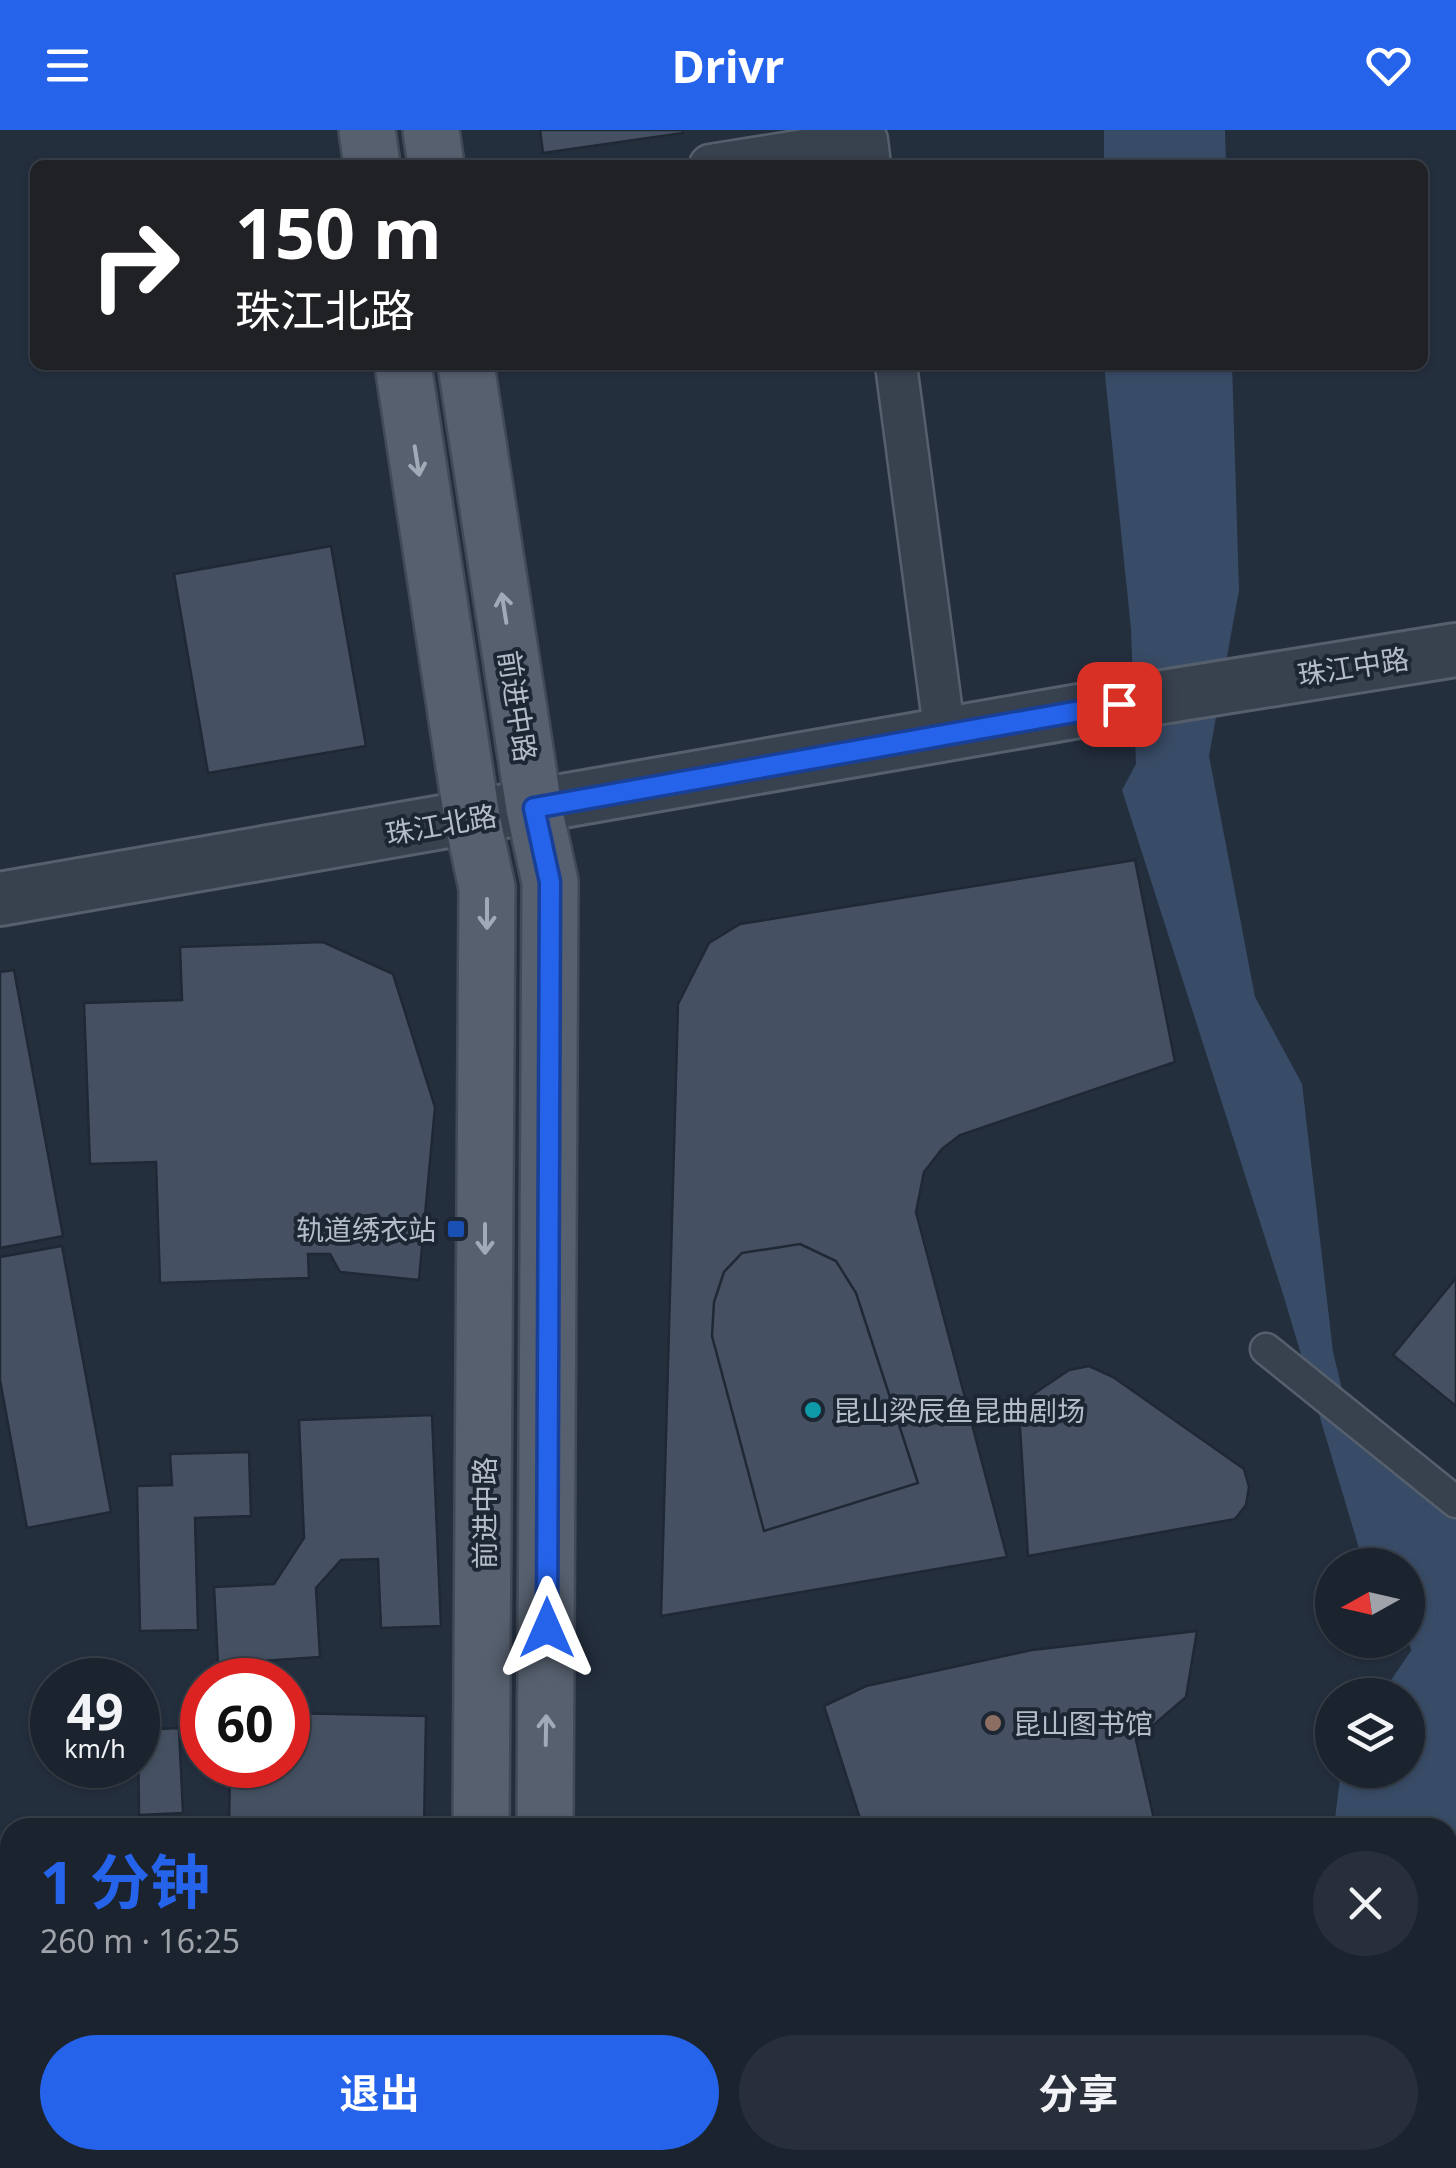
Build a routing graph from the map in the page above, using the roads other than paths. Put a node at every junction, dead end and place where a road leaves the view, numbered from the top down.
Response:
1 (367, 130) edge
2 (431, 130) edge
3 (371, 160) edge
4 (435, 160) edge
5 (741, 160) edge
6 (869, 160) edge
7 (403, 370) edge
8 (467, 370) edge
9 (897, 370) edge
10 (1456, 650) edge
11 (1119, 704) joint
12 (945, 736) junction
13 (534, 808) junction
14 (472, 818) junction
15 (0, 900) edge
16 (1266, 1349) dead end
17 (1456, 1502) edge
18 (482, 1818) edge
19 (545, 1818) edge

1 - 3 main road
2 - 4 main road
5 - 6 street
7 -> 14 main road, 前进中路
13 -> 8 main road, 前进中路
9 - 12 street
10 - 11 street, 珠江中路
11 - 12 street, 珠江北路
12 - 13 street, 珠江北路
13 - 14 street, 珠江北路
19 -> 13 main road, 前进中路
14 - 15 street, 珠江北路
14 -> 18 main road, 前进中路
16 - 17 street

